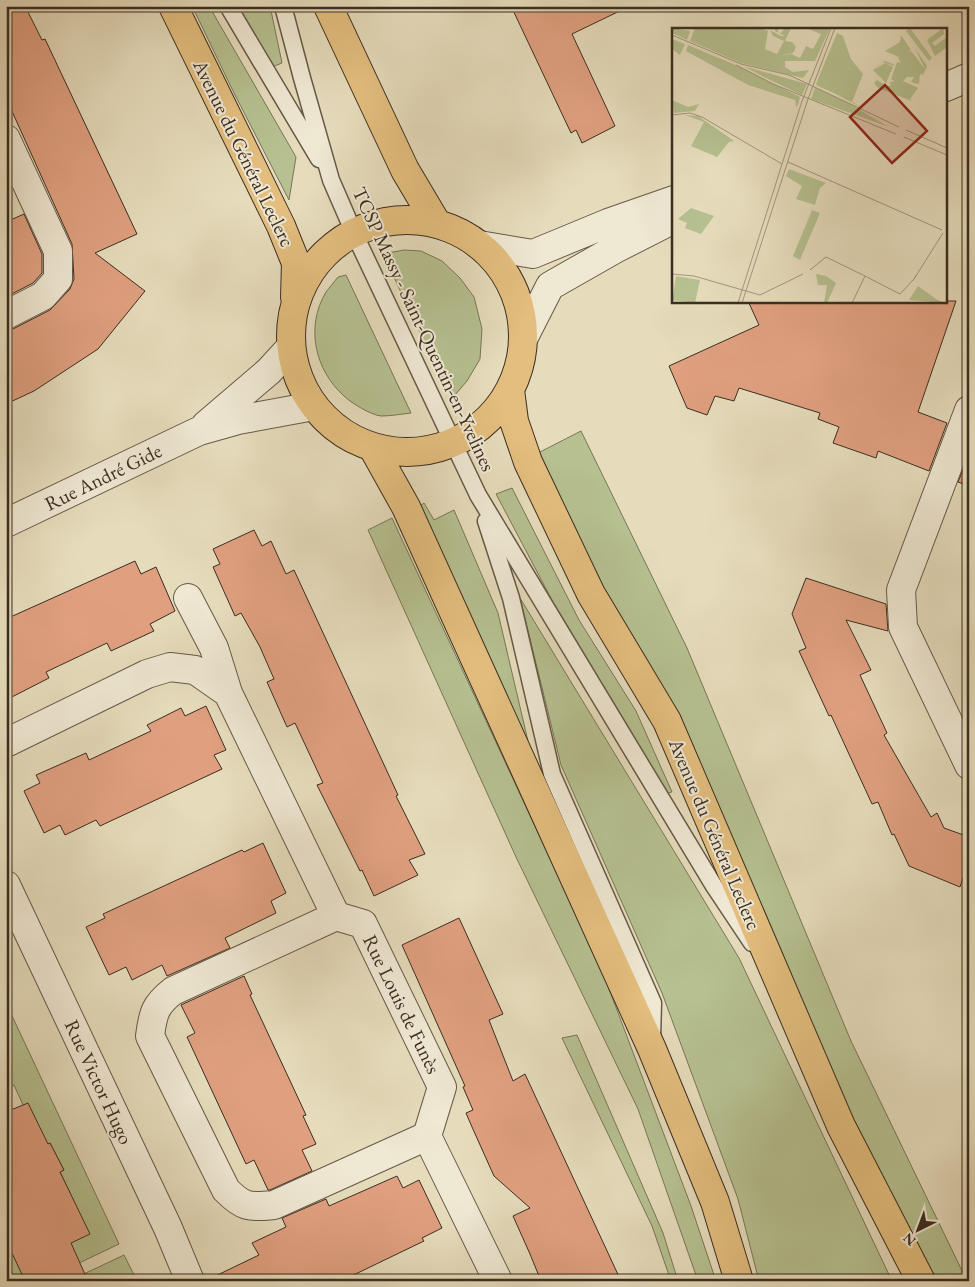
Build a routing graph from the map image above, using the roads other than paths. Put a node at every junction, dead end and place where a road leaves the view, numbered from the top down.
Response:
1 (173, 6) edge
2 (228, 6) edge
3 (283, 6) edge
4 (328, 6) edge
5 (969, 77) edge
6 (948, 86) edge
7 (6, 139) edge
8 (331, 180) junction
9 (672, 201) edge
10 (672, 220) edge
11 (437, 224) junction
12 (354, 233) junction
13 (478, 245) junction
14 (294, 304) junction
15 (6, 314) edge
16 (523, 339) junction
17 (291, 347) junction
18 (510, 390) junction
19 (314, 406) junction
20 (969, 410) edge
21 (199, 431) junction
22 (453, 444) junction
23 (373, 448) junction
24 (478, 495) junction
25 (6, 523) edge
26 (188, 598) dead end
27 (228, 693) junction
28 (6, 743) edge
29 (969, 765) edge
30 (6, 885) edge
31 (336, 916) junction
32 (780, 987) junction
33 (652, 1049) junction
34 (427, 1136) junction
35 (190, 1281) edge
36 (498, 1281) edge
37 (739, 1281) edge
38 (921, 1281) edge

1 - 14 main road, Avenue du Général Leclerc
2 - 8 lane, TCSP Massy - Saint-Quentin-en-Yvelines
3 - 8 lane, TCSP Massy - Saint-Quentin-en-Yvelines
4 - 11 main road
5 - 6 street
7 - 15 street
8 - 12 lane, TCSP Massy - Saint-Quentin-en-Yvelines
9 - 13 street
10 - 16 street
11 - 12 main road
11 - 13 main road
12 - 14 main road
12 - 22 lane, TCSP Massy - Saint-Quentin-en-Yvelines
13 - 16 main road
14 - 17 main road
16 - 18 main road
17 - 19 main road
17 - 21 street, Rue André Gide
18 - 22 main road
18 - 32 main road, Avenue du Général Leclerc
19 - 21 street, Rue André Gide
19 - 23 main road
20 - 29 street
21 - 25 street, Rue André Gide
22 - 23 main road
22 - 24 lane, TCSP Massy - Saint-Quentin-en-Yvelines
23 - 33 main road
24 - 32 lane, TCSP Massy - Saint-Quentin-en-Yvelines
24 - 33 lane, TCSP Massy - Saint-Quentin-en-Yvelines
26 - 27 street
27 - 28 street
27 - 31 street
30 - 35 street, Rue Victor Hugo
31 - 34 street, Rue Louis de Funès
31 - 34 street
32 - 38 main road, Avenue du Général Leclerc
33 - 37 main road
34 - 36 street

